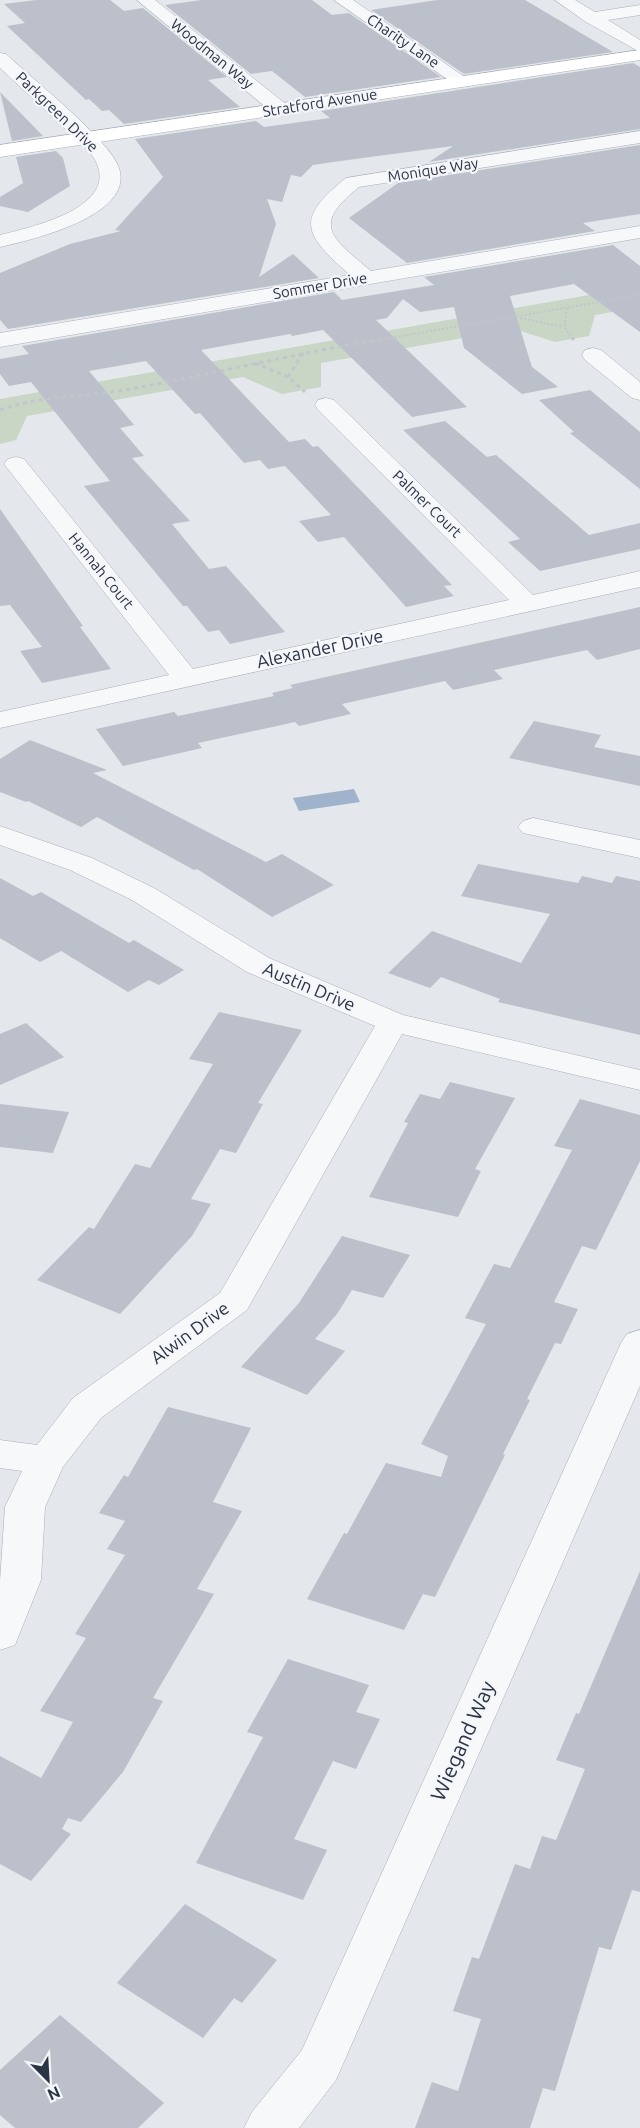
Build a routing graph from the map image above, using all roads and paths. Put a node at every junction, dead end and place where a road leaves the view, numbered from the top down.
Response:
1 (144, 0) edge
2 (342, 0) edge
3 (563, 0) edge
4 (640, 10) edge
5 (592, 18) junction
6 (640, 47) edge
7 (640, 55) edge
8 (0, 58) edge
9 (7, 73) edge
10 (463, 82) junction
11 (280, 109) junction
12 (640, 137) edge
13 (86, 138) junction
14 (0, 151) edge
15 (640, 232) edge
16 (0, 241) edge
17 (366, 278) junction
18 (640, 295) edge
19 (568, 308) junction
20 (518, 318) junction
21 (563, 327) junction
22 (0, 340) edge
23 (303, 353) junction
24 (593, 355) joint
25 (254, 363) junction
26 (288, 377) junction
27 (640, 393) edge
28 (326, 405) joint
29 (0, 409) edge
30 (16, 464) dead end
31 (640, 579) edge
32 (527, 603) junction
33 (186, 679) junction
34 (0, 720) edge
35 (533, 827) dead end
36 (0, 835) edge
37 (640, 849) edge
38 (393, 1022) junction
39 (640, 1080) edge
40 (639, 1347) edge
41 (0, 1454) edge
42 (46, 1461) junction
43 (0, 1634) edge
44 (269, 2128) edge

1 - 11 street, Woodman Way
2 - 10 street, Charity Lane
3 - 5 street
4 - 5 street
5 - 6 street
7 - 10 street, Stratford Avenue
8 - 9 street, Parkgreen Drive
9 - 13 street, Parkgreen Drive
10 - 11 street, Stratford Avenue
11 - 13 street, Stratford Avenue
12 - 17 street, Monique Way
13 - 14 street, Stratford Avenue
13 - 16 street, Parkgreen Drive
15 - 17 street, Sommer Drive
17 - 22 street, Sommer Drive
18 - 19 path
19 - 20 path
19 - 21 path
20 - 21 path
20 - 23 path
21 - 24 path
23 - 25 path
23 - 26 path
24 - 27 street
25 - 26 path
25 - 29 path
26 - 28 path
28 - 32 street, Palmer Court
30 - 33 street, Hannah Court
31 - 32 street, Alexander Drive
32 - 33 street, Alexander Drive
33 - 34 street, Alexander Drive
35 - 37 street
36 - 38 street, Austin Drive
38 - 39 street, Austin Drive
38 - 42 street, Alwin Drive
40 - 44 street, Wiegand Way
41 - 42 street
42 - 43 street, Alwin Drive

